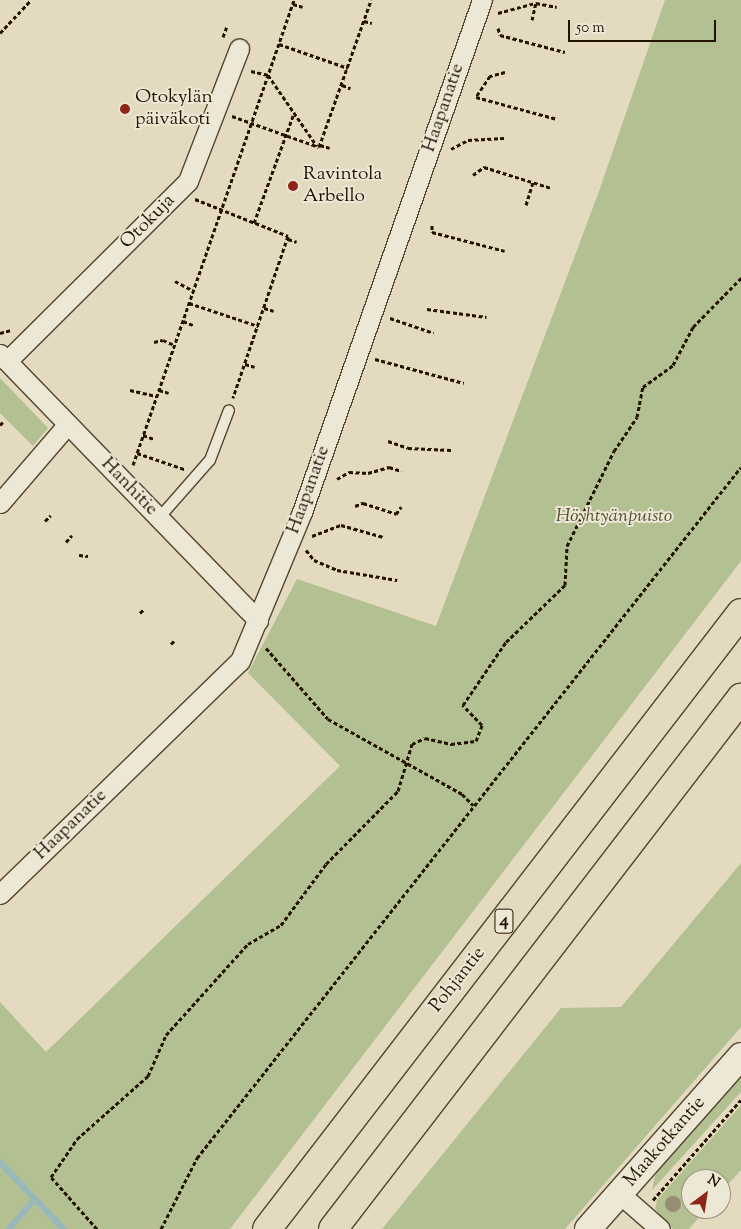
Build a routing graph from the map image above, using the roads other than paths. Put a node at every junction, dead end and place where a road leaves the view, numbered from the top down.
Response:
1 (482, 0) edge
2 (230, 45) road end
3 (3, 358) edge
4 (229, 410) road end
5 (68, 424) junction
6 (18, 477) junction
7 (0, 483) edge
8 (0, 503) edge
9 (159, 518) junction
10 (741, 613) edge
11 (256, 626) junction
12 (741, 698) edge
13 (0, 894) edge
14 (741, 1056) edge
15 (620, 1194) junction
16 (267, 1229) edge
17 (333, 1229) edge
18 (588, 1229) edge
19 (660, 1229) edge

1 - 11 street, Haapanatie
2 - 3 street, Otokuja
3 - 5 street, Hanhitie
4 - 9 lane
5 - 6 street
5 - 9 street, Hanhitie
6 - 7 street
6 - 8 street
9 - 11 street, Hanhitie
10 - 16 highway, Pohjantie / 4
11 - 13 street, Haapanatie
12 - 17 highway
14 - 15 street, Maakotkantie
15 - 18 street, Maakotkantie
15 - 19 street

